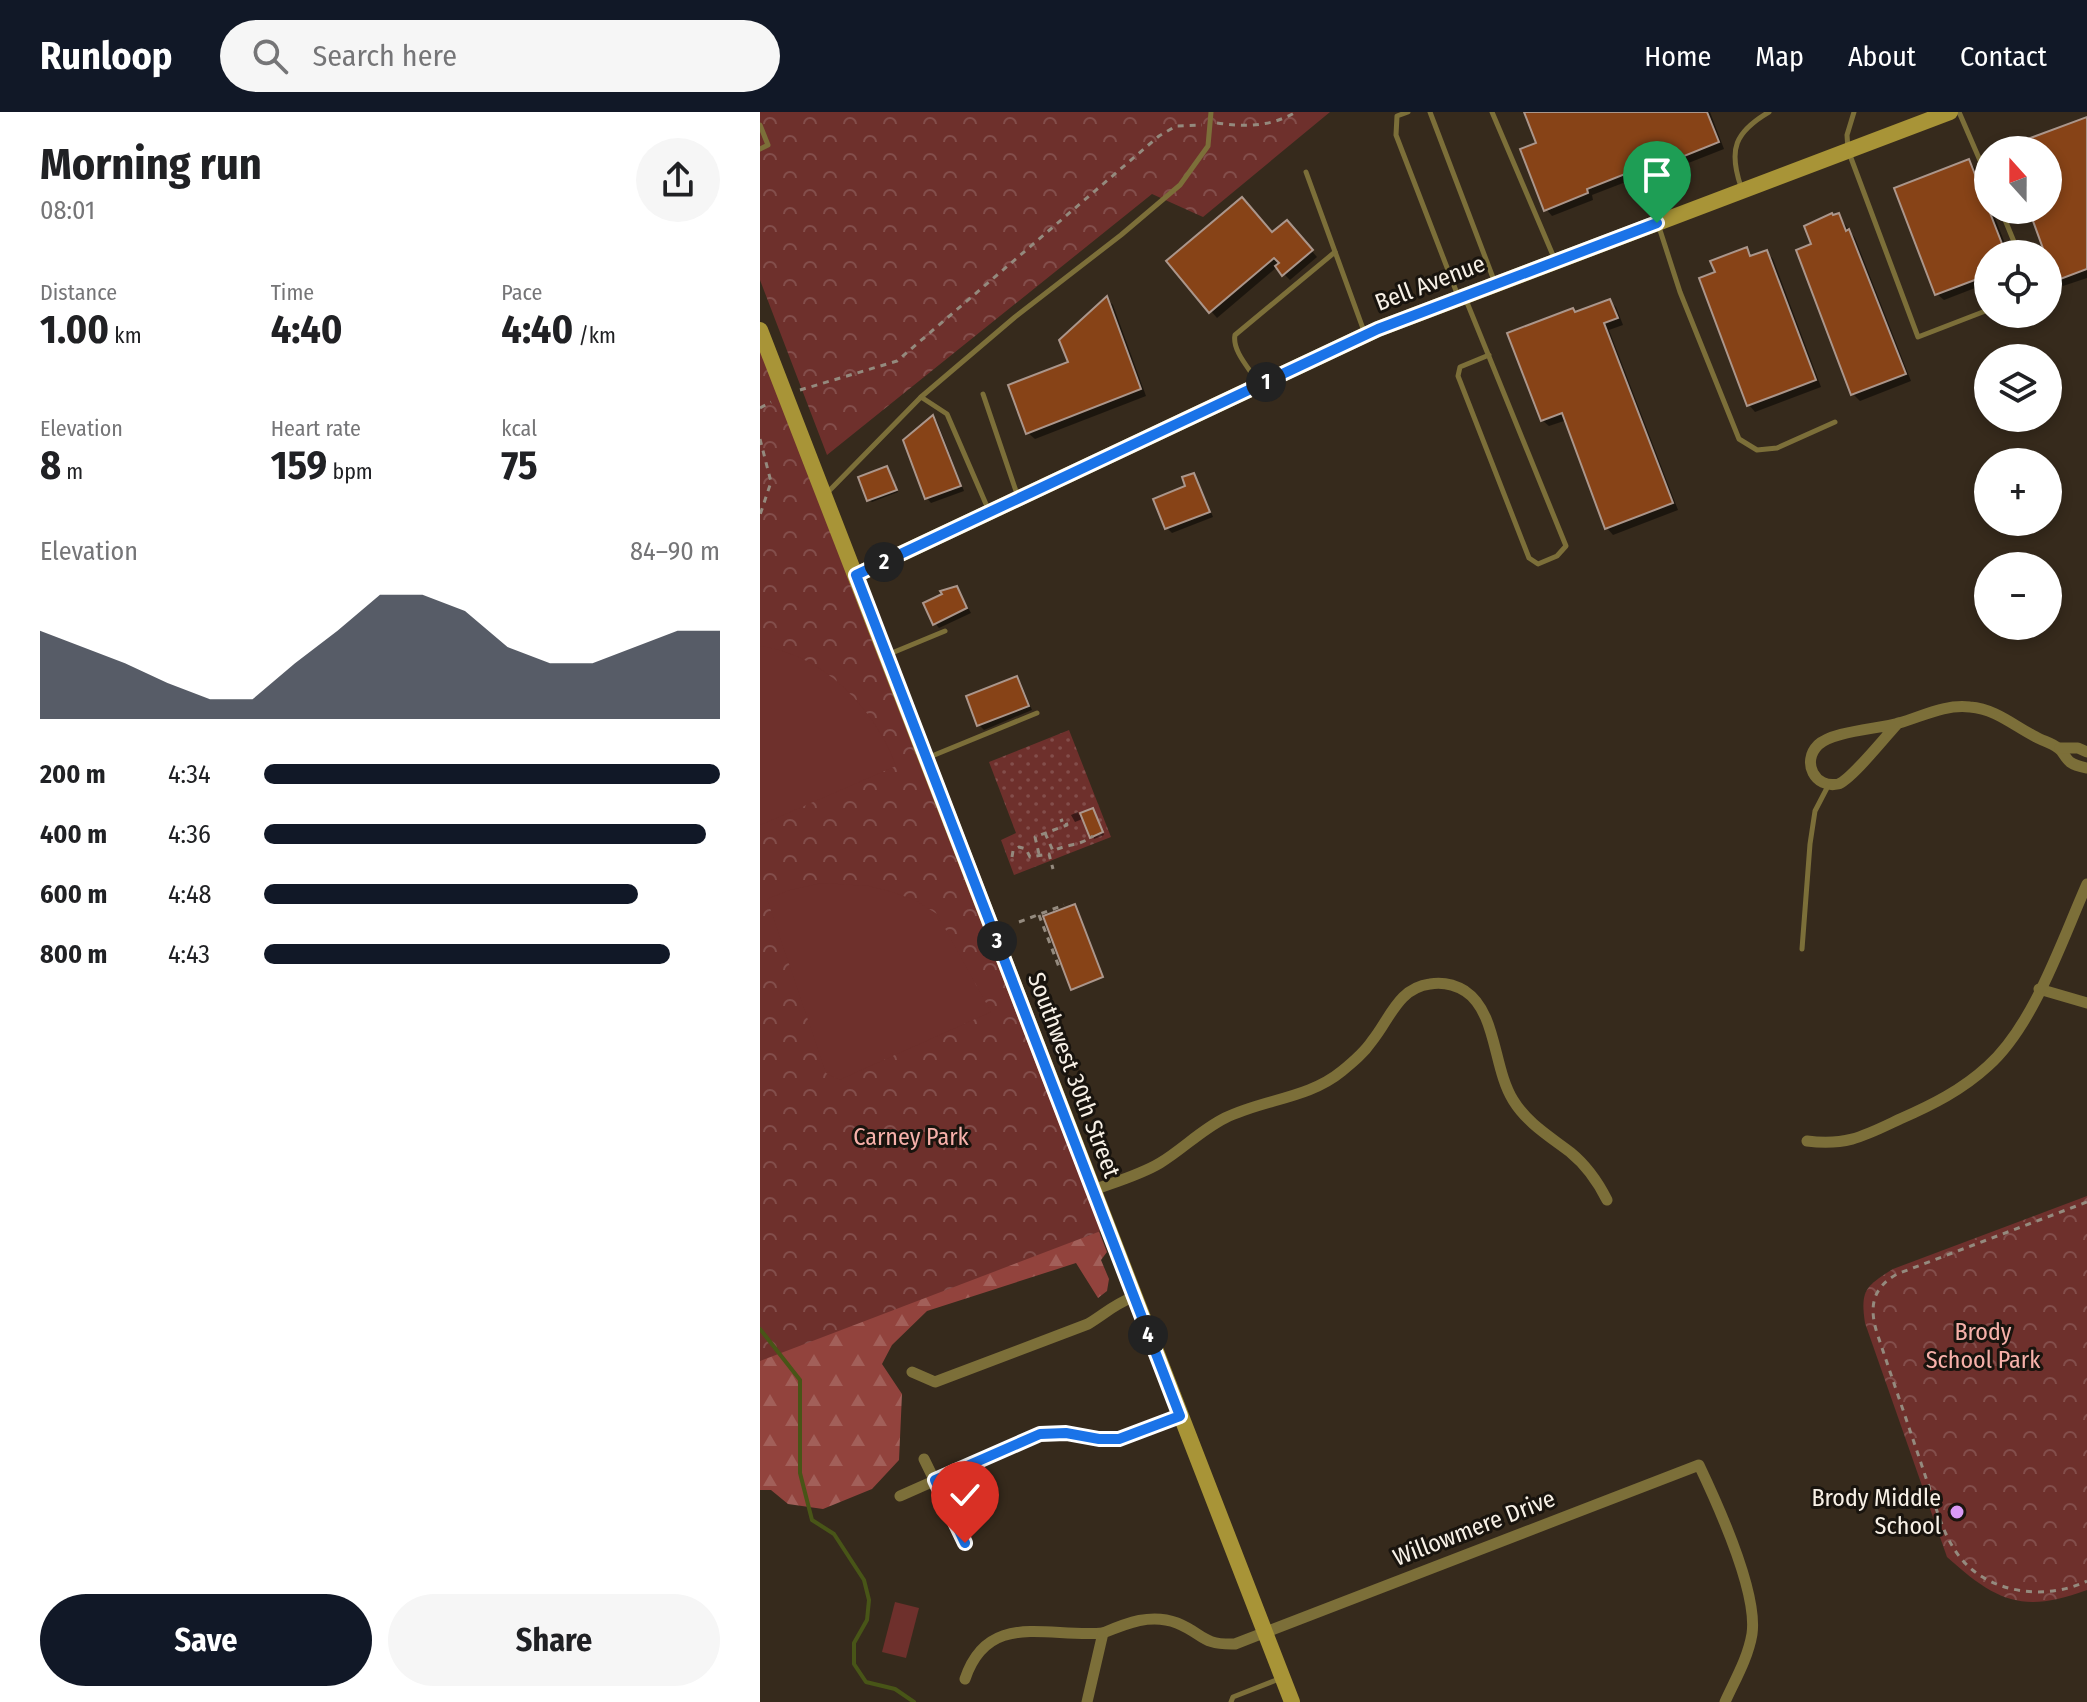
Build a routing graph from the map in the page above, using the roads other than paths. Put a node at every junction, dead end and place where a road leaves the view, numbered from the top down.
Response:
1 (1211, 112) edge
2 (1408, 112) edge
3 (1430, 112) edge
4 (1492, 112) edge
5 (1769, 112) edge
6 (1854, 112) edge
7 (1950, 112) edge
8 (1959, 112) edge
9 (760, 125) edge
10 (1974, 147) edge
11 (760, 149) edge
12 (1848, 150) junction
13 (1306, 172) dead end
14 (1743, 190) junction
15 (1657, 223) junction
16 (1335, 252) junction
17 (1555, 261) junction
18 (1495, 284) junction
19 (1462, 297) junction
20 (1974, 315) edge
21 (760, 330) edge
22 (1365, 335) junction
23 (1489, 355) junction
24 (1259, 385) junction
25 (983, 394) dead end
26 (921, 397) junction
27 (1835, 422) dead end
28 (825, 496) junction
29 (1019, 498) junction
30 (989, 512) junction
31 (856, 575) junction
32 (945, 631) dead end
33 (886, 655) junction
34 (1037, 713) dead end
35 (1898, 723) junction
36 (2060, 748) junction
37 (2087, 752) edge
38 (926, 759) junction
39 (2087, 768) edge
40 (1828, 785) junction
41 (2087, 884) edge
42 (1802, 949) dead end
43 (2039, 989) junction
44 (2087, 1003) edge
45 (1807, 1141) dead end
46 (1093, 1190) junction
47 (1607, 1200) dead end
48 (1133, 1297) junction
49 (912, 1372) dead end
50 (1180, 1416) junction
51 (924, 1459) dead end
52 (935, 1480) junction
53 (900, 1496) dead end
54 (965, 1543) dead end
55 (1103, 1633) junction
56 (1265, 1633) junction
57 (1282, 1678) junction
58 (965, 1679) dead end
59 (1087, 1702) edge
60 (1231, 1702) edge
61 (1292, 1702) edge
62 (1725, 1702) edge

1 - 26 lane
2 - 19 lane
3 - 18 lane
4 - 17 lane
5 - 14 lane
6 - 12 lane
7 - 12 street, Bell Avenue
8 - 10 lane
9 - 11 lane
12 - 14 street, Bell Avenue
12 - 20 lane
13 - 16 lane
14 - 15 street, Bell Avenue
15 - 17 street, Bell Avenue
15 - 27 lane
16 - 22 lane
16 - 24 lane
17 - 18 street, Bell Avenue
18 - 19 street, Bell Avenue
19 - 22 street, Bell Avenue
19 - 23 lane
21 - 28 street, Southwest 30th Street
22 - 24 street, Bell Avenue
23 - 23 lane
24 - 29 street, Bell Avenue
25 - 29 lane
26 - 28 lane
26 - 30 lane
28 - 31 street, Southwest 30th Street
29 - 30 street, Bell Avenue
30 - 31 street, Bell Avenue
31 - 33 street, Southwest 30th Street
32 - 33 lane
33 - 38 street, Southwest 30th Street
34 - 38 lane
35 - 36 street
35 - 40 street
35 - 40 street
36 - 37 street
36 - 39 street
38 - 46 street, Southwest 30th Street
40 - 42 lane
41 - 43 street
43 - 44 street
43 - 45 street
46 - 47 street
46 - 48 street, Southwest 30th Street
48 - 49 street
48 - 50 street, Southwest 30th Street
50 - 52 street
50 - 56 street, Southwest 30th Street
51 - 52 street
52 - 53 street
52 - 54 street
55 - 56 street, Willowmere Drive
55 - 58 street, Willowmere Drive
55 - 59 street
56 - 57 street, Southwest 30th Street
56 - 62 street, Willowmere Drive
57 - 60 lane
57 - 61 street, Southwest 30th Street

